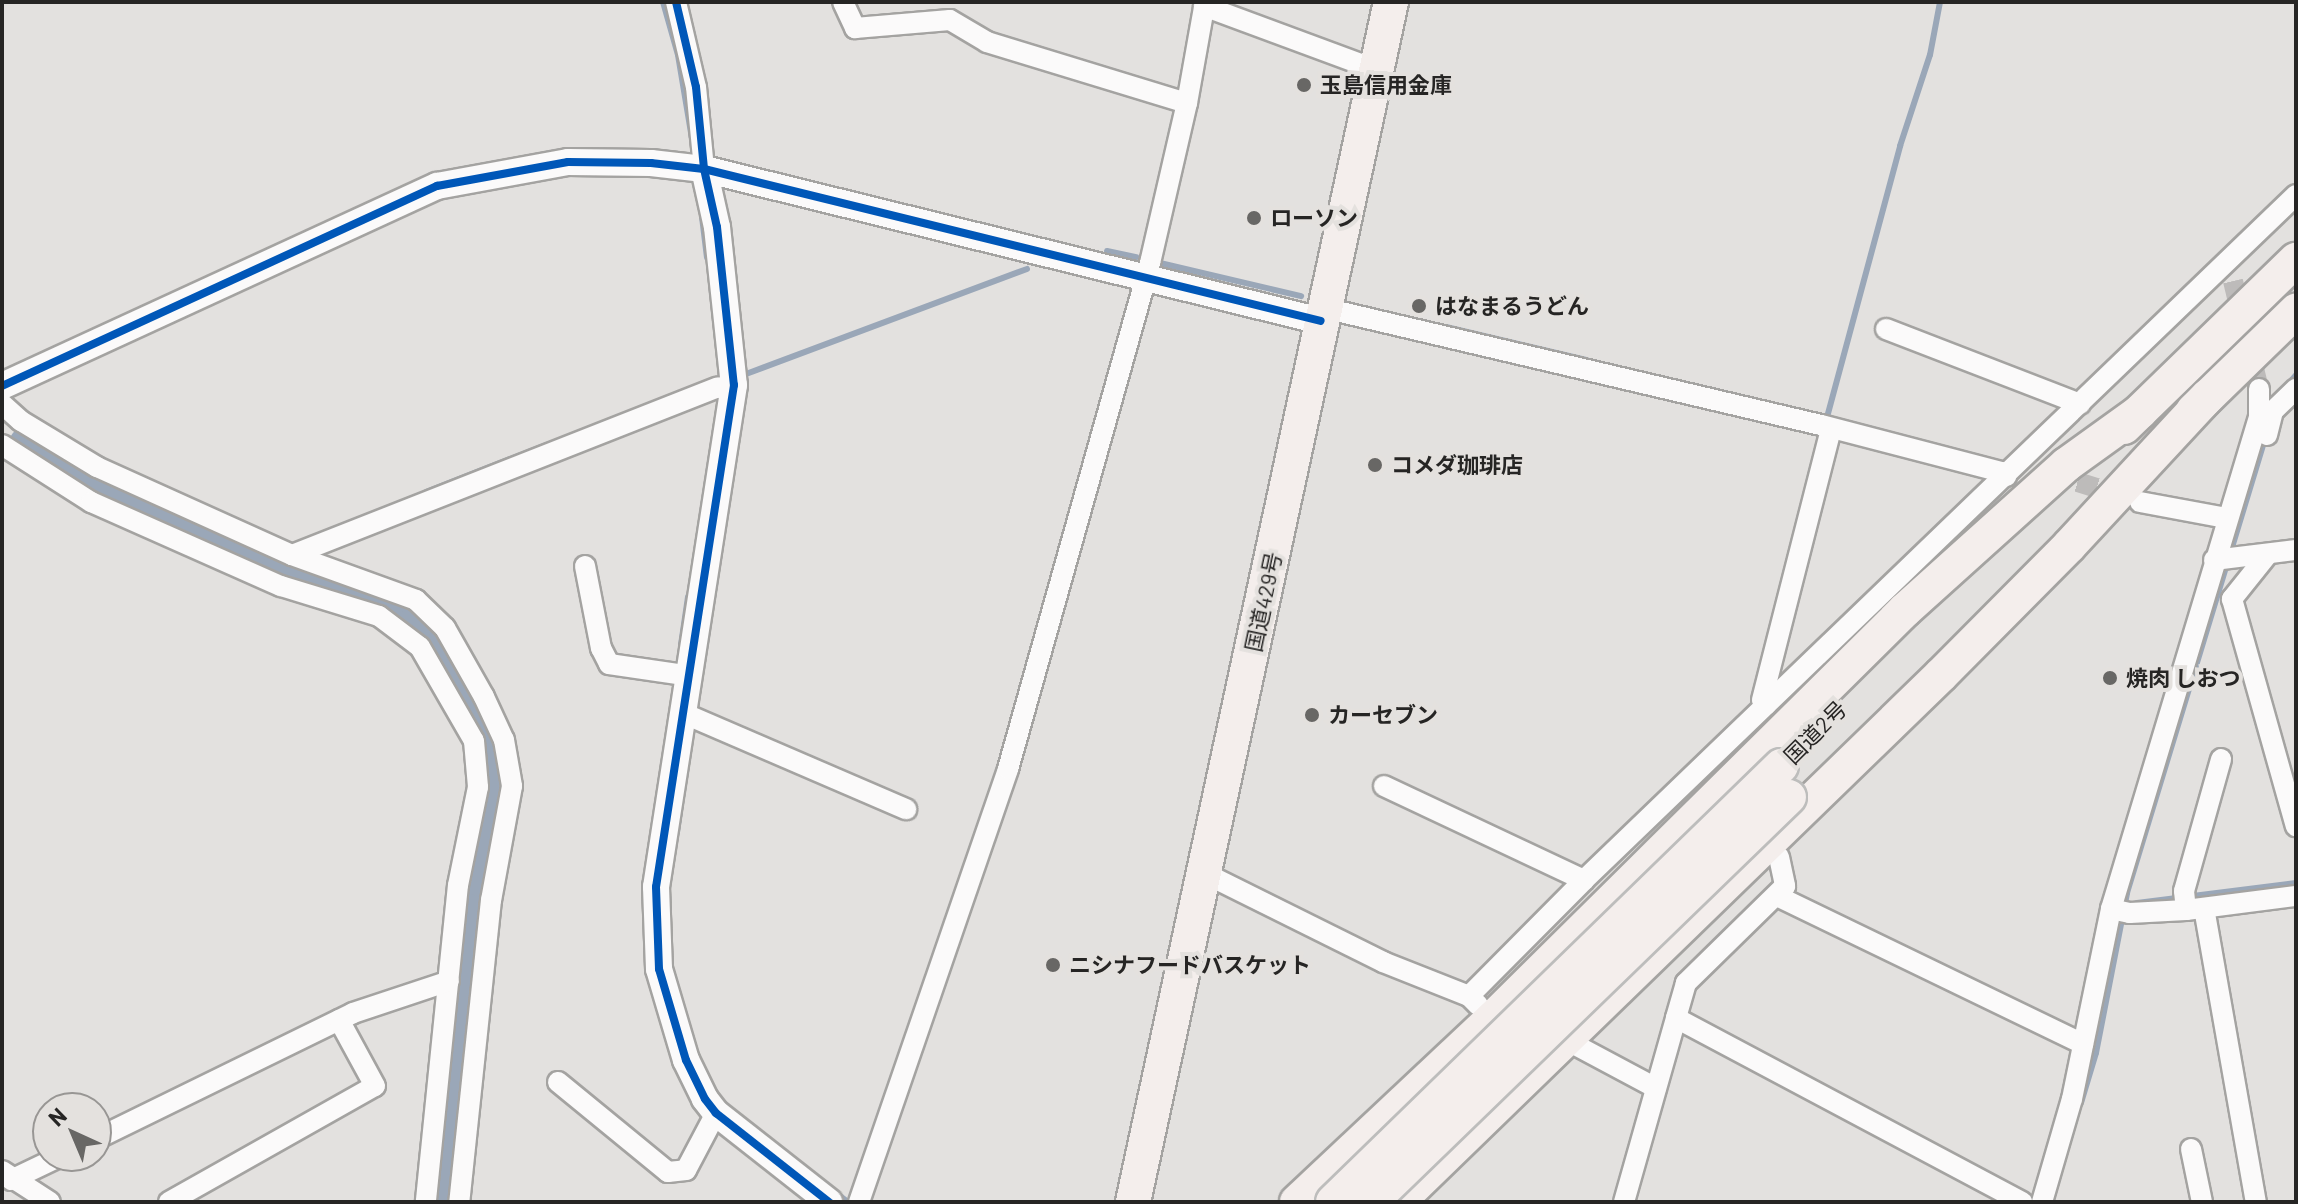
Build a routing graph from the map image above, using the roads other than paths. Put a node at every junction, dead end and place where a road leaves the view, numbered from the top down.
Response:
1 (676, 2) edge
2 (843, 2) edge
3 (1391, 2) edge
4 (1204, 4) edge
5 (1377, 70) junction
6 (1187, 103) junction
7 (704, 169) junction
8 (2296, 195) edge
9 (2296, 260) edge
10 (1145, 279) junction
11 (2296, 311) edge
12 (1323, 314) junction
13 (1886, 329) dead end
14 (2, 386) edge
15 (725, 386) junction
16 (2259, 389) tunnel mouth
17 (2296, 389) edge
18 (2208, 396) junction
19 (2, 404) edge
20 (2080, 404) junction
21 (2141, 411) junction
22 (1826, 428) junction
23 (2, 445) edge
24 (2255, 446) junction
25 (2006, 476) junction
26 (2140, 502) tunnel mouth
27 (2226, 518) junction
28 (2296, 550) edge
29 (2268, 554) junction
30 (292, 555) junction
31 (2214, 560) junction
32 (585, 566) dead end
33 (682, 675) junction
34 (1766, 705) junction
35 (685, 714) junction
36 (2221, 759) dead end
37 (1785, 782) junction
38 (1384, 786) dead end
39 (906, 809) dead end
40 (2296, 826) edge
41 (1779, 857) dead end
42 (1206, 874) junction
43 (1584, 880) junction
44 (1777, 896) junction
45 (2296, 897) edge
46 (2189, 902) junction
47 (2120, 911) junction
48 (449, 981) junction
49 (1480, 1008) junction
50 (1676, 1018) junction
51 (339, 1020) junction
52 (1566, 1040) junction
53 (2083, 1044) junction
54 (558, 1082) dead end
55 (1651, 1086) junction
56 (716, 1113) junction
57 (112, 1131) edge
58 (2191, 1149) dead end
59 (32, 1167) edge
60 (7, 1176) edge
61 (50, 1202) edge
62 (169, 1202) edge
63 (426, 1202) edge
64 (459, 1202) edge
65 (829, 1202) edge
66 (859, 1202) edge
67 (1133, 1202) edge
68 (1297, 1202) edge
69 (1333, 1202) edge
70 (1371, 1202) edge
71 (1398, 1202) edge
72 (1624, 1202) edge
73 (2022, 1202) edge
74 (2042, 1202) edge
75 (2202, 1202) edge
76 (2256, 1202) edge

1 - 7 street
2 - 6 street
3 - 5 highway, 国道429号
4 - 5 street
4 - 6 street
5 - 12 highway, 国道429号
6 - 10 street
7 - 10 street
7 - 14 street
7 - 15 street
8 - 20 street
9 - 21 highway, 国道2号
10 - 12 street
10 - 66 street
11 - 18 highway, 国道2号
12 - 22 street
12 - 42 highway, 国道429号
13 - 20 street
15 - 30 street
15 - 33 street
16 - 24 street
17 - 24 street
18 - 37 highway, 国道2号
18 - 52 highway
19 - 30 street
20 - 25 street
21 - 37 highway, 国道2号
21 - 49 highway
22 - 25 street
22 - 34 street
23 - 48 street
24 - 27 street
25 - 34 street
26 - 27 street
27 - 31 street
28 - 29 street
29 - 31 street
29 - 40 street
30 - 64 street
31 - 47 street
32 - 33 street
33 - 35 street
34 - 43 street
35 - 39 street
35 - 56 street
36 - 46 street
37 - 69 highway, 国道2号, bridge
37 - 70 highway, 国道2号, bridge
38 - 43 street
41 - 44 street
42 - 49 street
42 - 67 highway, 国道429号
43 - 49 street
44 - 50 street
44 - 53 street
45 - 46 street
46 - 47 street
46 - 76 street
47 - 53 street
48 - 51 street
48 - 63 street
49 - 68 highway
50 - 55 street
50 - 73 street
51 - 57 street
51 - 62 street
52 - 55 street
52 - 71 highway
53 - 74 street
54 - 56 street
55 - 72 street
56 - 65 street
58 - 75 street
59 - 60 street
60 - 61 street

